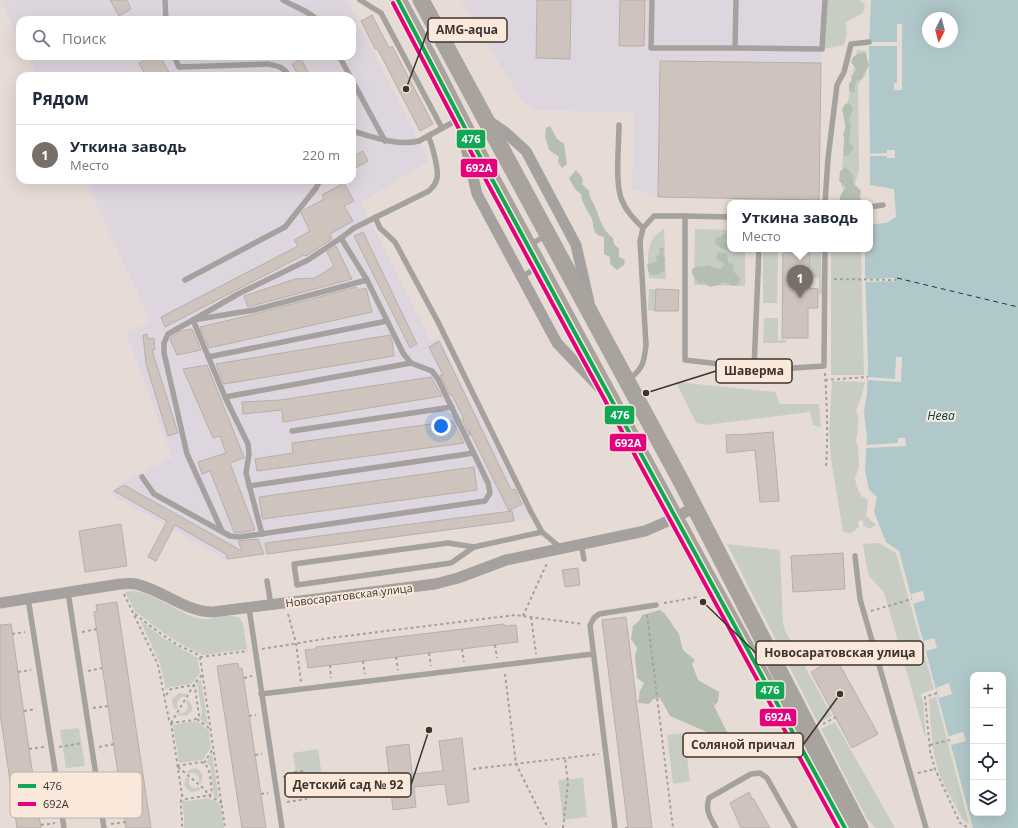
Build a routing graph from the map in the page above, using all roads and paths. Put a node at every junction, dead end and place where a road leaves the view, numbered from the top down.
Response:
1 (165, 0) edge
2 (283, 0) edge
3 (360, 0) edge
4 (398, 0) edge
5 (421, 0) edge
6 (652, 0) edge
7 (736, 0) edge
8 (825, 0) edge
9 (166, 16) edge
10 (313, 16) edge
11 (869, 42) dead end
12 (735, 48) junction
13 (176, 60) edge
14 (341, 60) edge
15 (286, 72) edge
16 (348, 72) edge
17 (356, 87) edge
18 (459, 118) junction
19 (486, 120) junction
20 (619, 125) dead end
21 (442, 128) junction
22 (356, 132) edge
23 (428, 136) junction
24 (385, 141) junction
25 (318, 184) edge
26 (825, 200) edge
27 (883, 205) dead end
28 (873, 207) edge
29 (685, 216) junction
30 (375, 217) junction
31 (727, 217) edge
32 (643, 228) junction
33 (548, 234) junction
34 (341, 238) junction
35 (528, 246) junction
36 (759, 252) edge
37 (825, 252) edge
38 (539, 267) junction
39 (522, 277) junction
40 (824, 278) junction
41 (897, 278) dead end
42 (185, 280) dead end
43 (367, 280) junction
44 (592, 318) junction
45 (193, 320) junction
46 (387, 321) junction
47 (208, 357) junction
48 (411, 363) junction
49 (824, 366) junction
50 (754, 368) junction
51 (868, 377) dead end
52 (627, 380) junction
53 (825, 380) junction
54 (225, 397) junction
55 (611, 399) junction
56 (452, 407) junction
57 (292, 431) dead end
58 (474, 452) junction
59 (826, 468) dead end
60 (142, 477) dead end
61 (249, 486) junction
62 (694, 507) junction
63 (675, 518) junction
64 (222, 531) junction
65 (542, 532) junction
66 (262, 534) junction
67 (581, 544) junction
68 (474, 547) junction
69 (561, 549) junction
70 (855, 556) dead end
71 (550, 558) dead end
72 (584, 559) dead end
73 (267, 581) dead end
74 (120, 584) junction
75 (68, 592) junction
76 (698, 597) dead end
77 (28, 598) junction
78 (912, 599) dead end
79 (0, 603) edge
80 (284, 603) junction
81 (271, 605) junction
82 (656, 605) joint
83 (646, 607) junction
84 (249, 608) junction
85 (864, 612) junction
86 (134, 613) junction
87 (523, 616) junction
88 (531, 617) junction
89 (590, 625) junction
90 (97, 629) dead end
91 (33, 630) junction
92 (75, 633) junction
93 (12, 634) dead end
94 (296, 643) junction
95 (496, 645) dead end
96 (924, 647) dead end
97 (462, 649) dead end
98 (255, 650) junction
99 (429, 653) dead end
100 (594, 654) junction
101 (200, 657) junction
102 (396, 657) dead end
103 (878, 660) junction
104 (363, 661) dead end
105 (537, 661) junction
106 (330, 665) dead end
107 (501, 665) junction
108 (102, 668) dead end
109 (39, 669) junction
110 (465, 670) junction
111 (18, 672) dead end
112 (81, 672) junction
113 (202, 674) junction
114 (432, 674) junction
115 (399, 678) junction
116 (366, 682) junction
117 (194, 685) junction
118 (332, 686) junction
119 (302, 689) junction
120 (937, 693) dead end
121 (261, 694) junction
122 (165, 696) junction
123 (108, 706) dead end
124 (45, 708) junction
125 (86, 709) junction
126 (24, 711) dead end
127 (836, 717) dead end
128 (197, 718) junction
129 (171, 723) junction
130 (818, 727) dead end
131 (210, 730) junction
132 (950, 740) dead end
133 (114, 744) dead end
134 (92, 745) junction
135 (930, 745) junction
136 (52, 747) junction
137 (213, 748) junction
138 (30, 749) dead end
139 (606, 753) junction
140 (565, 758) junction
141 (204, 763) junction
142 (516, 764) junction
143 (177, 766) junction
144 (473, 769) dead end
145 (934, 769) junction
146 (56, 772) edge
147 (96, 772) edge
148 (911, 775) junction
149 (286, 776) dead end
150 (292, 789) dead end
151 (182, 795) junction
152 (210, 795) junction
153 (307, 799) dead end
154 (293, 801) dead end
155 (222, 803) junction
156 (126, 822) dead end
157 (41, 825) dead end
158 (64, 825) edge
159 (104, 826) edge
160 (967, 827) edge
161 (182, 828) edge
162 (225, 828) edge
163 (282, 828) edge
164 (548, 828) edge
165 (563, 828) edge
166 (615, 828) edge
167 (673, 828) edge
168 (716, 828) edge
169 (795, 828) edge
170 (845, 828) edge
171 (860, 828) edge
172 (926, 828) edge

1 - 9 lane
2 - 10 lane
3 - 21 lane
4 - 18 main road
5 - 19 main road
6 - 12 lane
7 - 12 lane
8 - 12 lane
11 - 26 lane
13 - 15 lane
14 - 16 lane
17 - 24 lane
18 - 21 lane
18 - 35 main road
18 - 39 street
19 - 33 main road
19 - 44 street
20 - 32 lane
21 - 23 lane
22 - 24 lane
23 - 24 lane
23 - 30 lane
25 - 42 lane
27 - 28 lane
29 - 31 lane
29 - 32 lane
29 - 50 lane
30 - 34 lane
30 - 65 lane
32 - 52 lane
33 - 35 lane
33 - 44 main road
34 - 43 lane
34 - 45 lane
35 - 38 main road
36 - 50 lane
37 - 40 lane
38 - 39 lane
38 - 55 main road
39 - 55 street
40 - 41 path
40 - 49 lane
43 - 45 lane
43 - 46 lane
44 - 52 main road
45 - 47 lane
45 - 64 lane
46 - 47 lane
46 - 48 lane
47 - 54 lane
48 - 54 lane
48 - 56 lane
49 - 50 lane
49 - 53 path
51 - 53 path
52 - 62 main road
53 - 59 path
54 - 61 lane
55 - 63 main road
56 - 57 lane
56 - 58 lane
58 - 61 lane
58 - 66 lane
60 - 64 lane
61 - 66 lane
62 - 63 street, Новосаратовская улица
62 - 171 main road
63 - 67 street, Новосаратовская улица
63 - 170 main road
64 - 66 lane
65 - 68 lane
65 - 69 lane
67 - 69 street, Новосаратовская улица
67 - 72 lane
68 - 68 lane
69 - 80 street, Новосаратовская улица
70 - 85 lane
71 - 87 path
73 - 81 lane
74 - 75 street, Новосаратовская улица
74 - 84 street, Новосаратовская улица
74 - 86 path
75 - 77 street, Новосаратовская улица
75 - 92 lane
76 - 82 path
77 - 79 street, Новосаратовская улица
77 - 91 lane
78 - 85 path
80 - 81 street, Новосаратовская улица
80 - 94 path
81 - 84 street, Новосаратовская улица
82 - 83 lane
83 - 89 lane
83 - 167 path
84 - 98 lane
85 - 103 lane
86 - 101 path
86 - 122 path
87 - 88 path
87 - 94 path
88 - 89 path
88 - 105 path
89 - 100 lane
90 - 92 path
91 - 93 path
91 - 109 lane
92 - 112 lane
94 - 98 path
94 - 119 path
95 - 107 path
96 - 103 path
97 - 110 path
98 - 101 path
98 - 121 lane
99 - 114 path
100 - 105 lane
100 - 139 lane
101 - 113 path
102 - 115 path
103 - 148 lane
104 - 116 path
105 - 107 lane
106 - 118 path
107 - 110 lane
107 - 142 path
108 - 112 path
109 - 111 path
109 - 124 lane
110 - 114 lane
112 - 125 lane
113 - 117 path
113 - 131 path
114 - 115 lane
115 - 116 lane
116 - 118 lane
117 - 122 path
117 - 128 path
117 - 129 path
118 - 119 lane
119 - 121 lane
120 - 135 path
121 - 163 lane
122 - 129 path
123 - 125 path
124 - 126 path
124 - 136 lane
125 - 134 lane
127 - 130 path
128 - 129 path
128 - 131 path
129 - 143 path
131 - 137 path
132 - 135 path
133 - 134 path
134 - 136 path
134 - 147 lane
135 - 145 path
136 - 138 path
136 - 146 lane
137 - 141 path
137 - 155 path
139 - 140 path
139 - 166 lane
140 - 142 path
140 - 165 path
141 - 143 path
141 - 152 path
142 - 144 path
142 - 164 path
143 - 151 path
143 - 152 path
145 - 148 path
145 - 160 path
148 - 172 lane
149 - 150 path
151 - 152 path
151 - 161 path
152 - 155 path
153 - 154 path
155 - 162 path
156 - 159 path
157 - 158 path
168 - 169 lane

